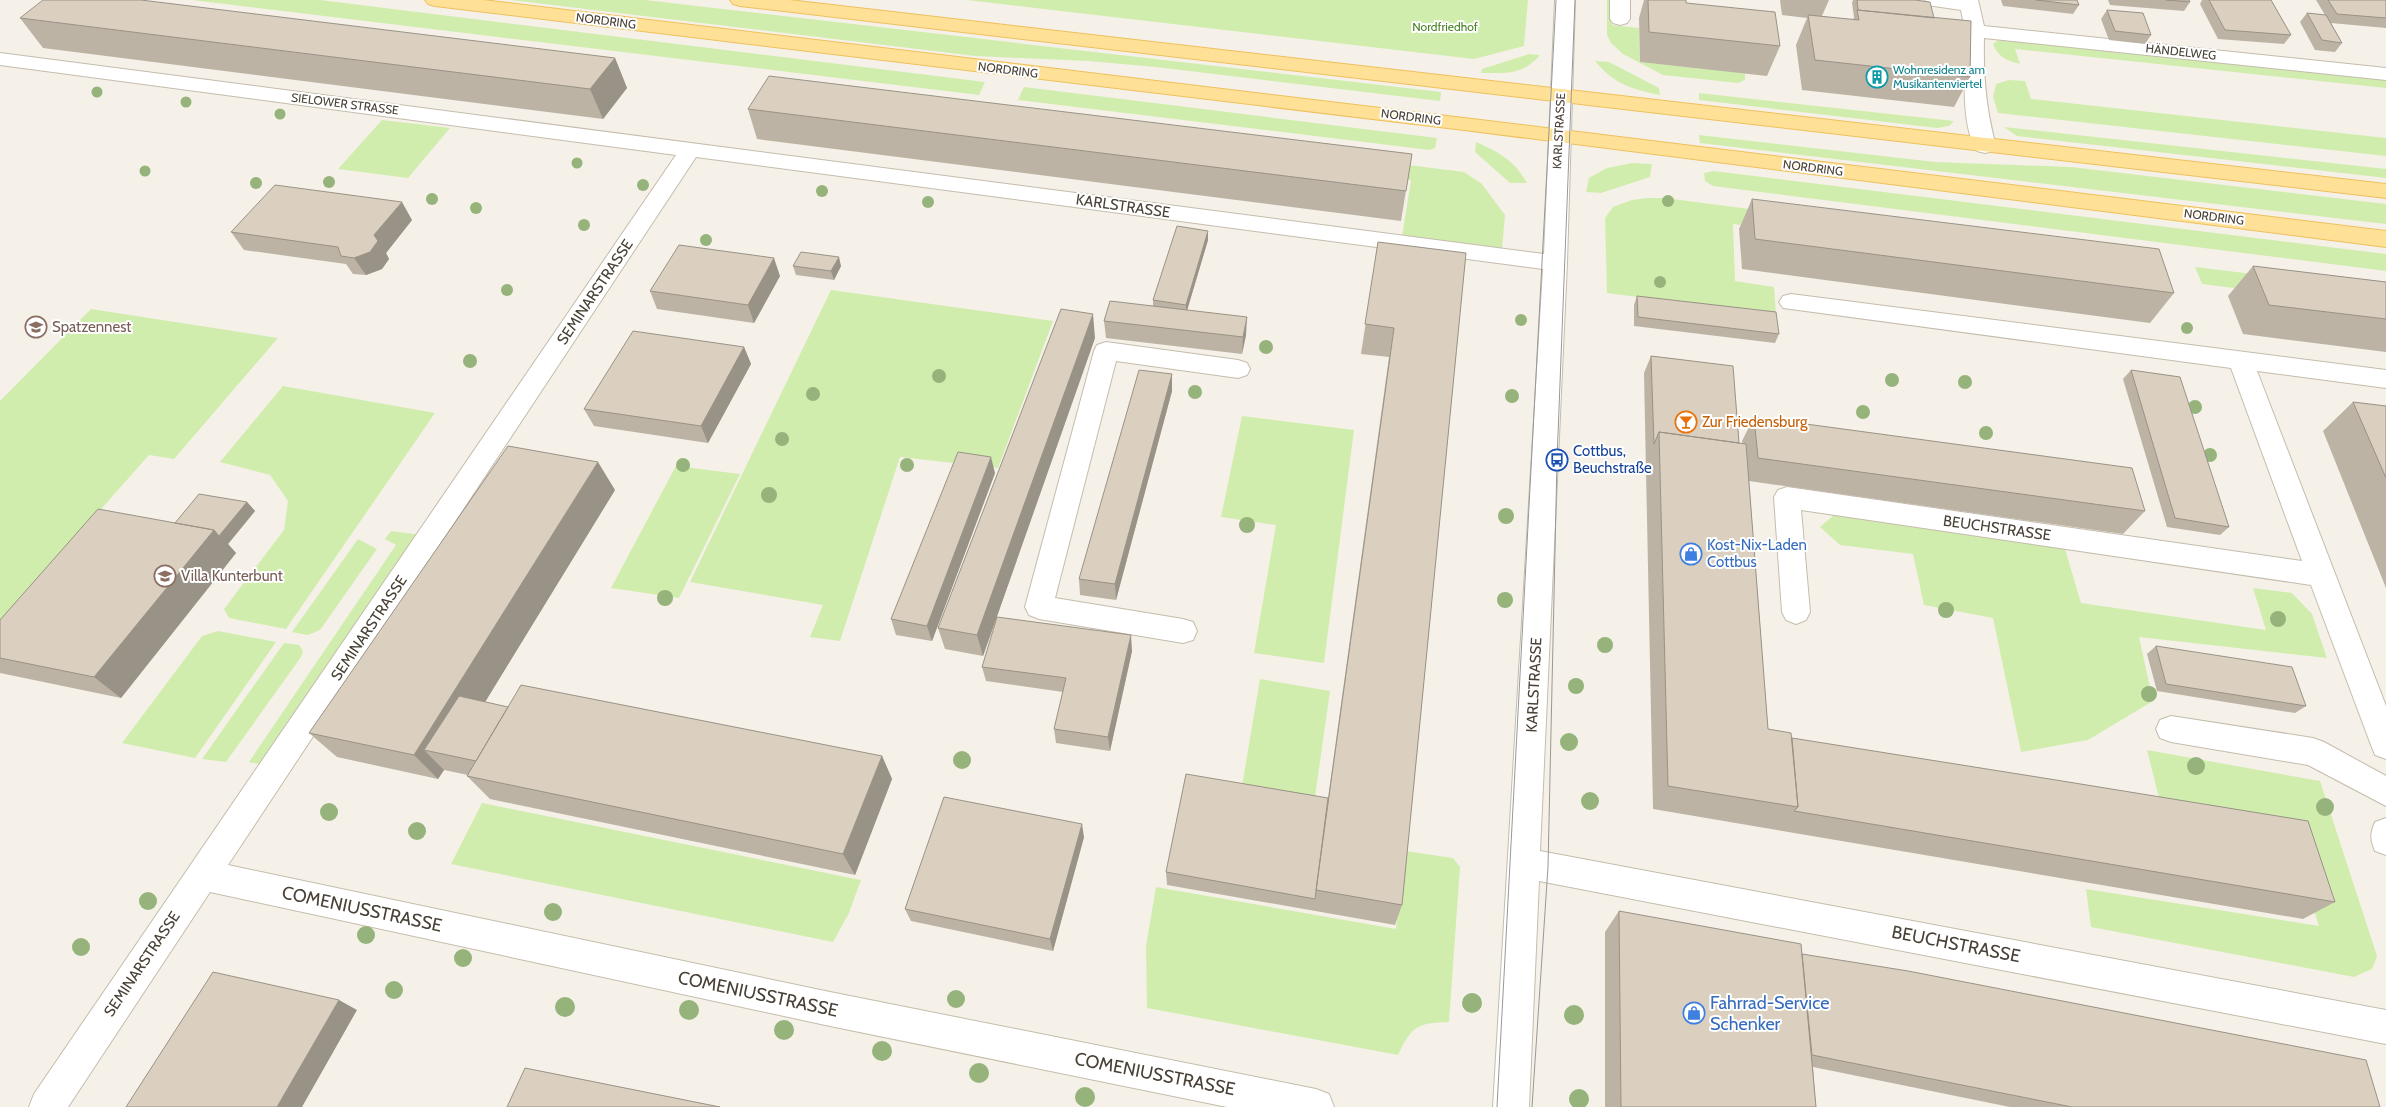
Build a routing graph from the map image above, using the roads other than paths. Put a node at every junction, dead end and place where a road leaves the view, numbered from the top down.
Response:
1 (435, 0) edge
2 (740, 0) edge
3 (1566, 0) edge
4 (1620, 0) edge
5 (1934, 1) edge
6 (1969, 2) edge
7 (1620, 19) dead end
8 (1975, 30) junction
9 (0, 59) edge
10 (2386, 74) edge
11 (1561, 96) junction
12 (1559, 136) junction
13 (1985, 146) junction
14 (691, 149) junction
15 (2386, 191) edge
16 (2386, 239) edge
17 (1555, 263) junction
18 (1791, 302) dead end
19 (2240, 360) junction
20 (1238, 369) dead end
21 (2386, 379) edge
22 (2321, 575) junction
23 (1796, 612) dead end
24 (1183, 631) dead end
25 (2171, 729) dead end
26 (2386, 745) edge
27 (2386, 792) edge
28 (2386, 833) edge
29 (2386, 840) edge
30 (1525, 863) junction
31 (202, 875) junction
32 (2386, 1027) edge
33 (46, 1107) edge
34 (1316, 1107) edge
35 (1511, 1107) edge

1 - 12 main road, NORDRING
2 - 11 main road
3 - 11 street, KARLSTRASSE
4 - 7 street
5 - 6 street
6 - 8 street
8 - 10 street, HÄNDELWEG
8 - 13 street
9 - 14 street, SIELOWER STRASSE
11 - 12 street, KARLSTRASSE
11 - 13 main road
12 - 16 main road, NORDRING
12 - 17 street, KARLSTRASSE
13 - 15 main road
14 - 17 street, KARLSTRASSE
14 - 31 street, SEMINARSTRASSE
17 - 30 street, KARLSTRASSE
18 - 19 street
19 - 21 street
19 - 22 street
20 - 24 street
22 - 23 street, BEUCHSTRASSE
22 - 26 street
25 - 27 street
28 - 29 street
30 - 32 street, BEUCHSTRASSE
30 - 35 street, KARLSTRASSE
31 - 33 street, SEMINARSTRASSE
31 - 34 street, COMENIUSSTRASSE

